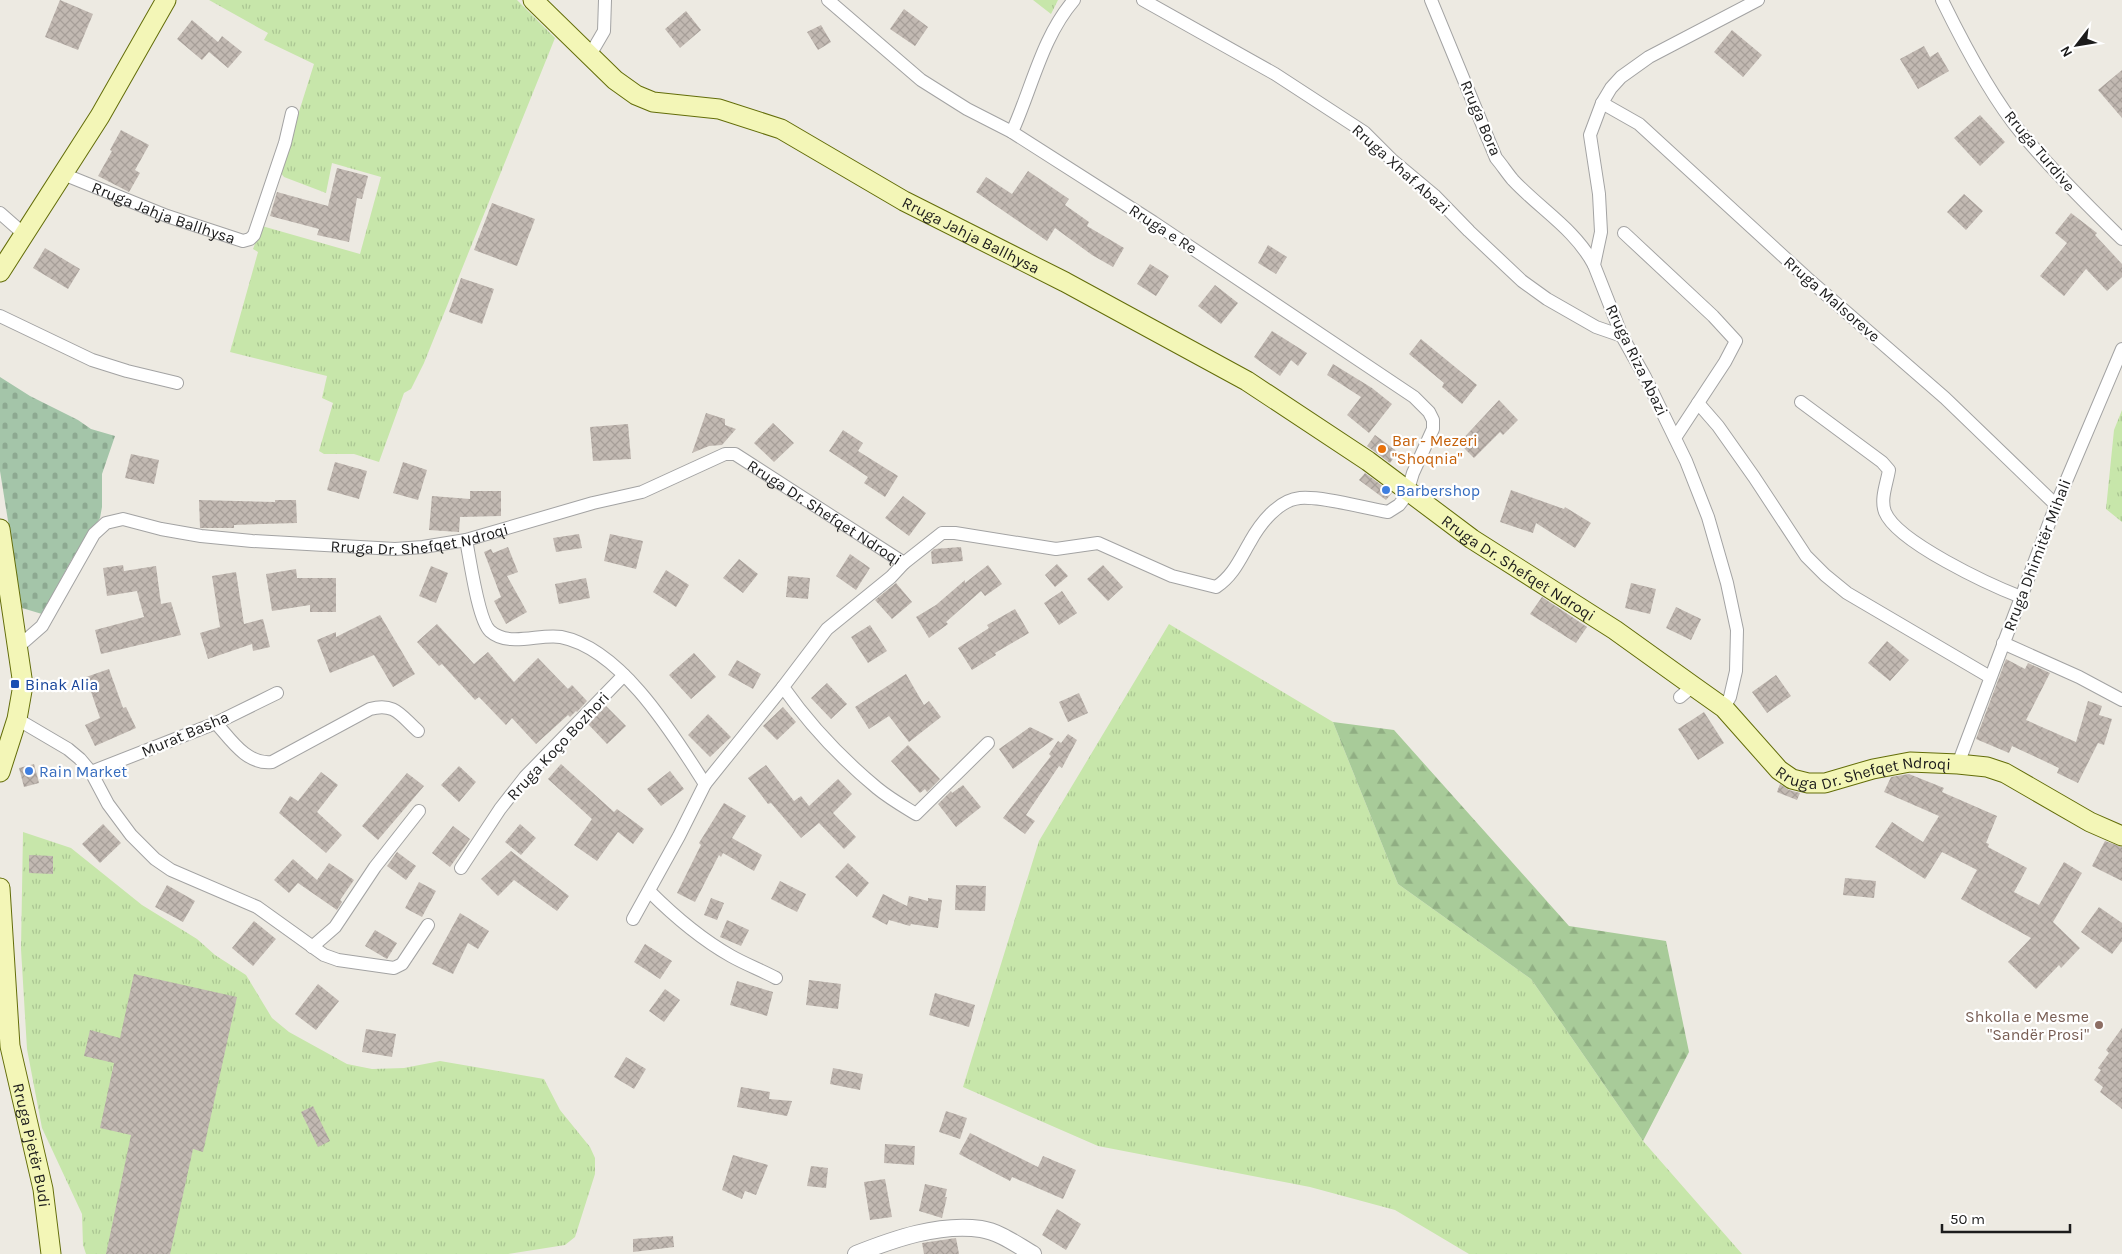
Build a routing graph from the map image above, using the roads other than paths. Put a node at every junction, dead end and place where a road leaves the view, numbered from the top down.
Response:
1 (166, 0) edge
2 (534, 0) edge
3 (605, 0) edge
4 (828, 0) edge
5 (1074, 0) edge
6 (1143, 0) edge
7 (1430, 0) edge
8 (1758, 0) edge
9 (1942, 0) edge
10 (590, 55) junction
11 (1602, 104) junction
12 (292, 113) dead end
13 (1012, 132) junction
14 (63, 174) junction
15 (0, 214) edge
16 (1624, 233) dead end
17 (25, 235) junction
18 (2122, 239) edge
19 (1594, 265) junction
20 (0, 272) edge
21 (0, 316) edge
22 (1622, 336) junction
23 (2122, 349) edge
24 (177, 383) dead end
25 (1801, 402) dead end
26 (1698, 403) junction
27 (1675, 438) junction
28 (1409, 490) junction
29 (2056, 504) junction
30 (0, 529) edge
31 (466, 540) junction
32 (904, 563) junction
33 (2021, 597) junction
34 (2004, 643) junction
35 (18, 647) junction
36 (624, 675) junction
37 (1990, 677) junction
38 (783, 687) junction
39 (277, 692) dead end
40 (2122, 700) edge
41 (1724, 708) junction
42 (17, 719) junction
43 (216, 723) junction
44 (418, 731) dead end
45 (988, 743) dead end
46 (1958, 764) junction
47 (0, 772) edge
48 (92, 772) junction
49 (705, 784) junction
50 (419, 812) dead end
51 (2122, 836) edge
52 (462, 868) dead end
53 (0, 888) edge
54 (649, 891) junction
55 (633, 919) dead end
56 (428, 925) dead end
57 (312, 947) junction
58 (776, 978) dead end
59 (51, 1254) edge
60 (856, 1254) edge
61 (1033, 1254) edge

1 - 14 main road
2 - 10 main road, Rruga Jahja Ballhysa
3 - 10 street
4 - 13 street, Rruga e Re
5 - 13 street
6 - 22 street, Rruga Xhaf Abazi
7 - 19 street, Rruga Bora
8 - 11 street
9 - 18 street, Rruga Turdive
10 - 28 main road, Rruga Jahja Ballhysa
11 - 19 street
11 - 29 street, Rruga Malsoreve
12 - 14 street, Rruga Jahja Ballhysa
13 - 28 street, Rruga e Re
14 - 17 main road
15 - 17 street
16 - 26 street
17 - 20 main road
19 - 22 street, Rruga Riza Abazi
21 - 24 street
22 - 27 street, Rruga Riza Abazi
23 - 29 street, Rruga Dhimitër Mihali
25 - 33 street
26 - 27 street
26 - 37 street
27 - 41 street, Rruga Riza Abazi
28 - 32 street, Rruga Dr. Shefqet Ndroqi
28 - 41 main road, Rruga Dr. Shefqet Ndroqi
29 - 33 street, Rruga Dhimitër Mihali
30 - 35 main road
31 - 32 street, Rruga Dr. Shefqet Ndroqi
31 - 35 street, Rruga Dr. Shefqet Ndroqi
31 - 36 street
32 - 38 street
33 - 34 street, Rruga Dhimitër Mihali
34 - 37 street, Rruga Dhimitër Mihali
34 - 40 street
35 - 42 main road
36 - 49 street
36 - 52 street, Rruga Koço Bozhori
37 - 46 street, Rruga Dhimitër Mihali
38 - 45 street
38 - 49 street
39 - 43 street, Murat Basha
41 - 46 main road, Rruga Dr. Shefqet Ndroqi
42 - 47 main road
42 - 48 street
43 - 44 street
43 - 48 street, Murat Basha
46 - 51 main road, Rruga Dr. Shefqet Ndroqi
48 - 57 street
49 - 54 street
50 - 57 street
53 - 59 main road, Rruga Pjetër Budi
54 - 55 street
54 - 58 street
56 - 57 street
60 - 61 street

